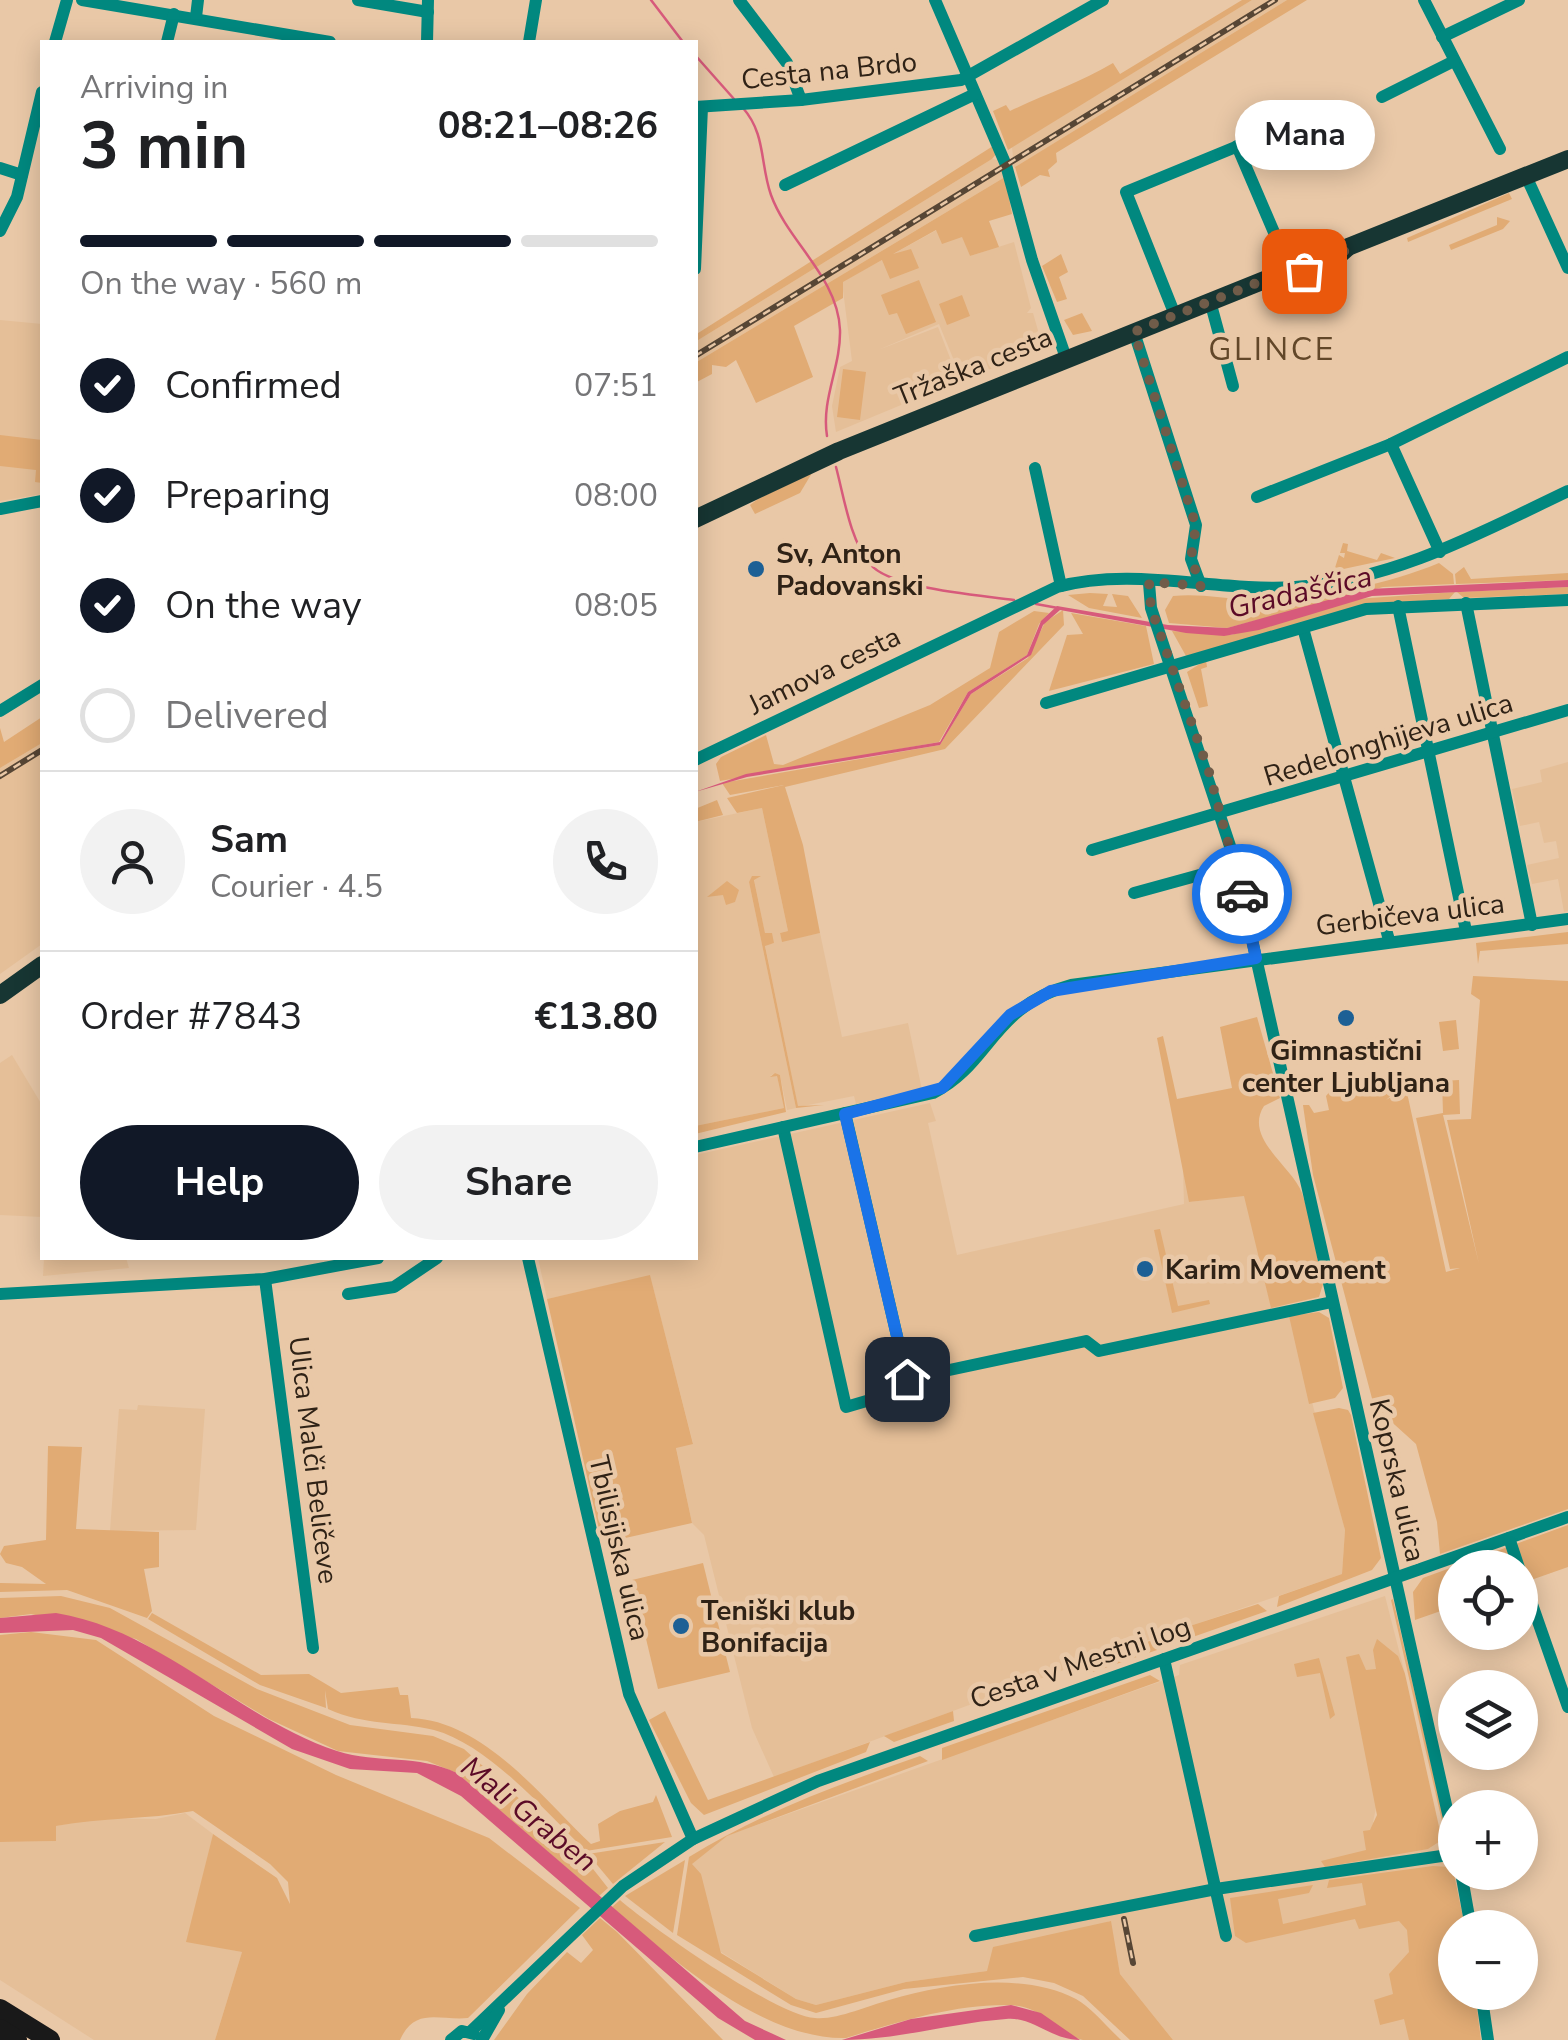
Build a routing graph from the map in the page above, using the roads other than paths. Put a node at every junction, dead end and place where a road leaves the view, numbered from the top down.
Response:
1 (67, 0) edge
2 (82, 0) edge
3 (198, 0) edge
4 (358, 0) edge
5 (536, 0) edge
6 (739, 0) edge
7 (924, 0) edge
8 (935, 0) edge
9 (1103, 0) edge
10 (1424, 0) edge
11 (1519, 0) edge
12 (1082, 5) edge
13 (428, 6) edge
14 (174, 14) junction
15 (196, 17) junction
16 (1442, 37) junction
17 (291, 38) edge
18 (57, 40) edge
19 (168, 40) edge
20 (426, 40) edge
21 (529, 40) edge
22 (1454, 61) junction
23 (968, 77) junction
24 (976, 94) junction
25 (1382, 97) dead end
26 (40, 100) edge
27 (801, 100) junction
28 (699, 107) edge
29 (1260, 137) dead end
30 (1236, 146) junction
31 (698, 148) edge
32 (1500, 148) dead end
33 (1568, 159) edge
34 (0, 168) edge
35 (22, 175) junction
36 (1526, 176) junction
37 (785, 186) dead end
38 (0, 231) edge
39 (1568, 268) edge
40 (1282, 270) junction
41 (1210, 301) junction
42 (1175, 315) junction
43 (1134, 332) junction
44 (1568, 357) edge
45 (1066, 358) junction
46 (1232, 386) dead end
47 (1390, 444) junction
48 (1035, 468) dead end
49 (1568, 491) edge
50 (1257, 498) dead end
51 (40, 501) edge
52 (0, 509) edge
53 (698, 519) edge
54 (1440, 552) junction
55 (1149, 582) junction
56 (1061, 586) junction
57 (1201, 586) junction
58 (1568, 600) edge
59 (1466, 604) junction
60 (1398, 606) junction
61 (1303, 628) junction
62 (1172, 667) junction
63 (40, 686) edge
64 (1046, 703) dead end
65 (1568, 710) edge
66 (0, 711) edge
67 (1492, 734) junction
68 (1428, 755) junction
69 (698, 759) edge
70 (1345, 778) junction
71 (1222, 814) junction
72 (1092, 850) dead end
73 (1236, 865) junction
74 (1134, 893) dead end
75 (1568, 919) edge
76 (1532, 925) junction
77 (1466, 931) junction
78 (1389, 940) junction
79 (1256, 958) junction
80 (40, 966) edge
81 (0, 995) edge
82 (845, 1114) junction
83 (783, 1127) junction
84 (698, 1146) edge
85 (367, 1260) edge
86 (434, 1260) edge
87 (528, 1260) edge
88 (265, 1278) junction
89 (0, 1294) edge
90 (348, 1294) dead end
91 (1332, 1302) junction
92 (907, 1379) junction
93 (1568, 1517) edge
94 (1509, 1538) junction
95 (1513, 1550) edge
96 (1395, 1578) junction
97 (1538, 1620) edge
98 (314, 1648) dead end
99 (1164, 1659) junction
100 (1568, 1707) edge
101 (1443, 1790) edge
102 (693, 1839) junction
103 (1438, 1857) edge
104 (1216, 1890) junction
105 (974, 1936) dead end
106 (1226, 1936) dead end
107 (0, 2009) edge
108 (1484, 2010) edge
109 (0, 2030) edge
110 (477, 2037) edge
111 (17, 2040) edge
112 (50, 2040) edge
113 (450, 2040) edge
114 (1488, 2040) edge

1 - 18 street
2 - 14 street
3 - 15 street
4 - 13 street
5 - 21 street
6 - 27 street
7 - 8 street
8 - 23 street
9 - 12 street
10 - 16 street
11 - 16 street
12 - 23 street
13 - 20 street
14 - 15 street
14 - 19 street
15 - 17 street
16 - 22 street
22 - 25 street
22 - 32 street
23 - 24 street
23 - 27 street, Cesta na Brdo
24 - 37 street
24 - 45 street
26 - 35 street
27 - 28 street, Cesta na Brdo
28 - 31 street
29 - 30 street
30 - 40 street
30 - 42 street
33 - 36 main road, Tržaška cesta
34 - 35 street
35 - 38 street
36 - 39 street
36 - 40 main road, Tržaška cesta
40 - 41 main road, Tržaška cesta
41 - 42 main road, Tržaška cesta
41 - 46 street
42 - 43 main road, Tržaška cesta
43 - 45 main road, Tržaška cesta
43 - 57 street
44 - 47 street
45 - 53 main road, Tržaška cesta
47 - 50 street
47 - 54 street
48 - 56 street
49 - 54 street, Jamova cesta
51 - 52 street
54 - 57 street, Jamova cesta
55 - 56 street, Jamova cesta
55 - 57 street, Jamova cesta
55 - 62 street, Koprska ulica
56 - 69 street, Jamova cesta
58 - 59 street
59 - 60 street
59 - 67 street
60 - 61 street
60 - 68 street
61 - 62 street
61 - 70 street
62 - 64 street
62 - 71 street, Koprska ulica
63 - 66 street
65 - 67 street, Redelonghijeva ulica
67 - 68 street, Redelonghijeva ulica
67 - 76 street
68 - 70 street, Redelonghijeva ulica
68 - 77 street
70 - 71 street, Redelonghijeva ulica
70 - 78 street
71 - 72 street
71 - 73 street, Koprska ulica
73 - 74 street
73 - 79 street, Koprska ulica
75 - 76 street, Gerbičeva ulica
76 - 77 street, Gerbičeva ulica
77 - 78 street, Gerbičeva ulica
78 - 79 street, Gerbičeva ulica
79 - 82 street, Gerbičeva ulica
79 - 91 street, Koprska ulica
80 - 81 main road
82 - 83 street
82 - 92 street
83 - 84 street
83 - 92 street
85 - 88 street
86 - 90 street
87 - 102 street, Tbilisijska ulica
88 - 89 street
88 - 98 street, Ulica Malči Beličeve
91 - 92 street
91 - 96 street, Koprska ulica
93 - 94 street, Cesta v Mestni log
94 - 95 street
94 - 96 street, Cesta v Mestni log
96 - 99 street, Cesta v Mestni log
96 - 101 street, Koprska ulica
97 - 100 street
99 - 102 street, Cesta v Mestni log
99 - 104 street
102 - 110 street, Cesta v Mestni log
103 - 104 street
104 - 105 street
104 - 106 street
107 - 112 highway
108 - 114 street
109 - 111 highway
110 - 113 street

